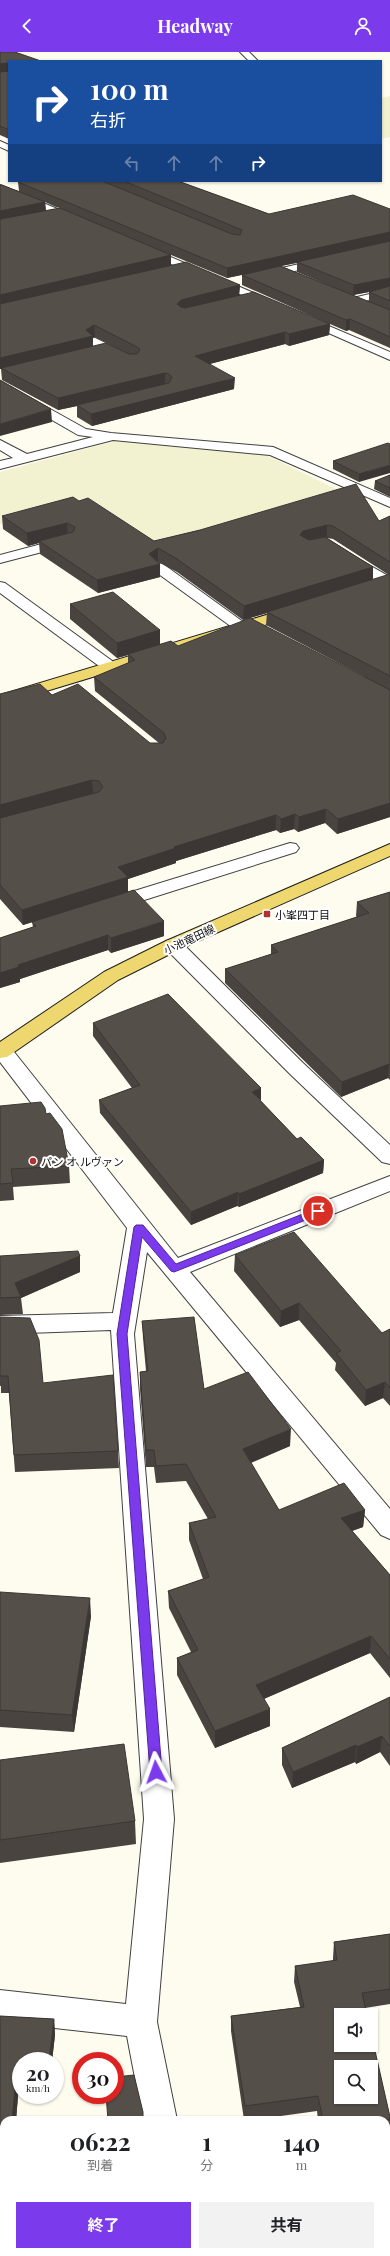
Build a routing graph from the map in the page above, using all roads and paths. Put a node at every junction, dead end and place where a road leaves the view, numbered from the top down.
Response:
1 (244, 52) edge
2 (253, 60) edge
3 (0, 188) edge
4 (62, 214) junction
5 (38, 218) edge
6 (91, 226) edge
7 (135, 245) edge
8 (336, 258) edge
9 (187, 267) junction
10 (281, 271) junction
11 (164, 272) edge
12 (303, 280) edge
13 (225, 284) junction
14 (390, 292) edge
15 (255, 297) junction
16 (234, 303) edge
17 (371, 309) edge
18 (89, 339) edge
19 (390, 344) edge
20 (373, 348) junction
21 (107, 349) junction
22 (91, 352) edge
23 (390, 356) edge
24 (132, 361) edge
25 (0, 385) edge
26 (70, 413) dead end
27 (55, 417) junction
28 (113, 436) junction
29 (0, 444) edge
30 (22, 457) junction
31 (0, 464) edge
32 (377, 482) edge
33 (358, 488) junction
34 (390, 503) edge
35 (68, 541) edge
36 (334, 548) edge
37 (0, 559) edge
38 (158, 567) edge
39 (383, 583) edge
40 (0, 586) edge
41 (313, 606) edge
42 (246, 626) junction
43 (271, 636) edge
44 (109, 666) junction
45 (68, 679) junction
46 (86, 694) edge
47 (0, 700) edge
48 (290, 848) dead end
49 (390, 849) edge
50 (99, 908) edge
51 (173, 945) junction
52 (1, 1050) edge
53 (390, 1157) edge
54 (390, 1183) edge
55 (139, 1227) junction
56 (174, 1269) junction
57 (125, 1321) junction
58 (0, 1325) edge
59 (390, 1528) edge
60 (0, 2006) edge
61 (141, 2022) junction
62 (159, 2116) edge

1 - 2 street
3 - 4 street
4 - 5 street
4 - 6 street
7 - 9 street
8 - 10 street
9 - 11 street
9 - 13 street
10 - 12 street
10 - 13 street
13 - 15 street
14 - 17 street
15 - 16 street
15 - 20 street
18 - 21 street
19 - 20 street
20 - 23 street
21 - 22 street
21 - 24 street
25 - 27 street
26 - 27 street
27 - 28 street
28 - 30 street
28 - 33 street
29 - 30 street
30 - 31 street
32 - 33 street
33 - 34 street
35 - 37 street
36 - 39 street
38 - 42 street
40 - 44 street
41 - 42 main road
42 - 43 street
42 - 44 main road
44 - 45 main road
45 - 46 street
45 - 47 main road
48 - 50 street
49 - 51 main road, 小池竜田線
51 - 52 main road, 小池竜田線
51 - 53 street
52 - 55 street
54 - 56 street
55 - 56 street
55 - 57 street
56 - 59 street
57 - 58 street
57 - 61 street
60 - 61 street
61 - 62 street

